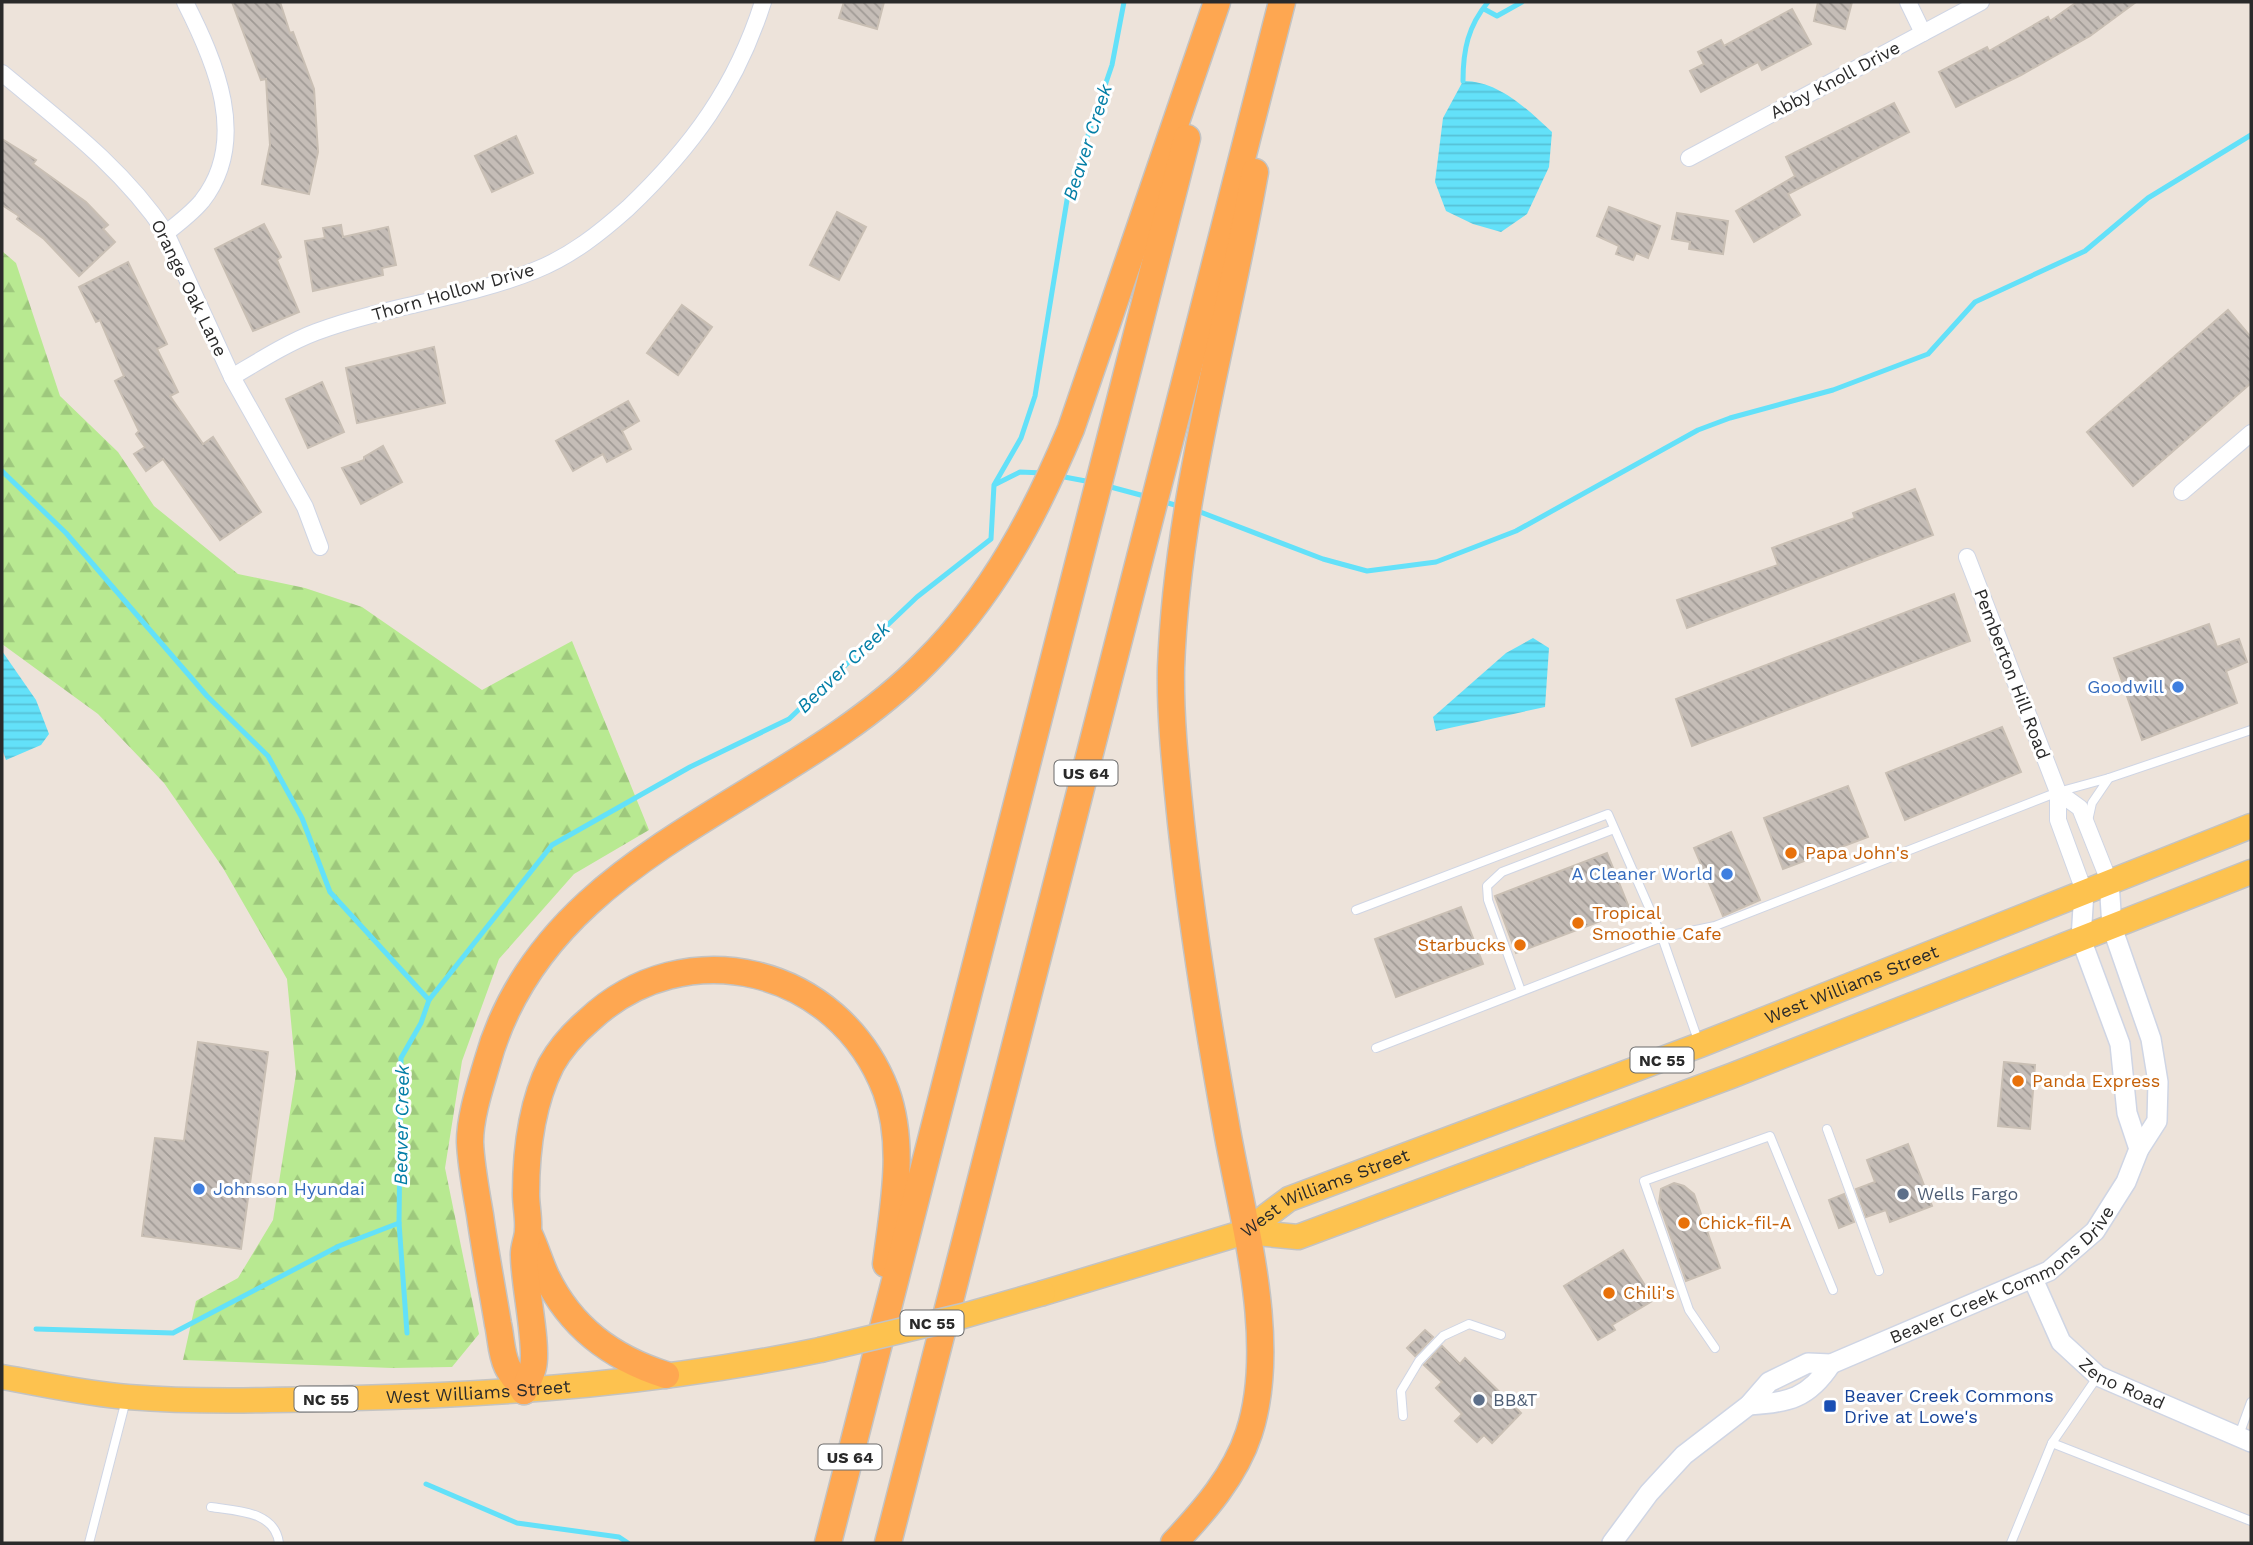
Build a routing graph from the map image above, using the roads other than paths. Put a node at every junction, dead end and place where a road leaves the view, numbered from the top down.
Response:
1 (185, 2) edge
2 (763, 2) edge
3 (1219, 2) edge
4 (1284, 2) edge
5 (1908, 2) edge
6 (1981, 2) edge
7 (1923, 33) junction
8 (2, 73) edge
9 (1689, 158) dead end
10 (166, 233) junction
11 (232, 377) junction
12 (2251, 433) edge
13 (2182, 492) dead end
14 (320, 547) dead end
15 (1967, 557) dead end
16 (2251, 730) edge
17 (2109, 778) junction
18 (2057, 792) junction
19 (2087, 824) junction
20 (2251, 826) edge
21 (1614, 829) junction
22 (2251, 872) edge
23 (2109, 881) junction
24 (2084, 891) junction
25 (1356, 910) dead end
26 (2112, 927) junction
27 (1662, 937) junction
28 (2081, 939) junction
29 (1521, 990) junction
30 (1700, 1045) junction
31 (1376, 1048) dead end
32 (1827, 1129) dead end
33 (2139, 1149) junction
34 (528, 1231) junction
35 (1245, 1232) junction
36 (1879, 1271) dead end
37 (2034, 1279) junction
38 (1833, 1290) dead end
39 (1501, 1335) dead end
40 (1715, 1348) dead end
41 (872, 1372) junction
42 (666, 1375) junction
43 (2098, 1376) junction
44 (2, 1377) edge
45 (524, 1391) junction
46 (127, 1397) junction
47 (2251, 1402) edge
48 (1403, 1416) dead end
49 (2245, 1439) edge
50 (2052, 1443) junction
51 (211, 1507) dead end
52 (2251, 1521) edge
53 (89, 1543) edge
54 (279, 1543) edge
55 (828, 1543) edge
56 (888, 1543) edge
57 (1174, 1543) edge
58 (1612, 1543) edge
59 (2011, 1543) edge

1 - 10 street
2 - 11 street, Thorn Hollow Drive
3 - 41 highway, US 64
3 - 45 highway
4 - 35 highway
4 - 56 highway, US 64
5 - 7 street
6 - 7 street, Abby Knoll Drive
7 - 9 street, Abby Knoll Drive
8 - 10 street, Orange Oak Lane
10 - 11 street, Orange Oak Lane
11 - 14 street, Orange Oak Lane
12 - 13 street
15 - 18 street, Pemberton Hill Road
16 - 17 lane
17 - 18 lane
17 - 19 lane
18 - 19 street, Pemberton Hill Road
18 - 24 street, Pemberton Hill Road
18 - 27 lane
19 - 23 street, Pemberton Hill Road
20 - 23 main road, West Williams Street / NC 55
21 - 25 lane
21 - 27 lane
21 - 29 lane
22 - 26 main road, West Williams Street / NC 55
23 - 24 main road, West Williams Street / NC 55
23 - 26 street, Beaver Creek Commons Drive
24 - 28 street
24 - 30 main road, West Williams Street / NC 55
26 - 28 main road, West Williams Street / NC 55
26 - 33 street, Beaver Creek Commons Drive
27 - 29 lane
27 - 30 lane
28 - 33 street
28 - 35 main road, West Williams Street / NC 55
29 - 31 lane
30 - 35 main road, West Williams Street / NC 55
32 - 36 lane
33 - 37 street, Beaver Creek Commons Drive
34 - 41 highway
34 - 42 highway
34 - 45 highway
35 - 42 main road, West Williams Street / NC 55, bridge
35 - 57 highway
37 - 43 street, Zeno Road
37 - 58 street, Beaver Creek Commons Drive
38 - 40 lane
39 - 48 lane
41 - 55 highway, US 64
42 - 45 main road, West Williams Street / NC 55
43 - 49 street, Zeno Road
43 - 50 lane
44 - 46 main road, West Williams Street / NC 55
45 - 46 main road, West Williams Street / NC 55
46 - 53 lane
47 - 49 lane
50 - 52 lane
50 - 59 lane
51 - 54 lane

